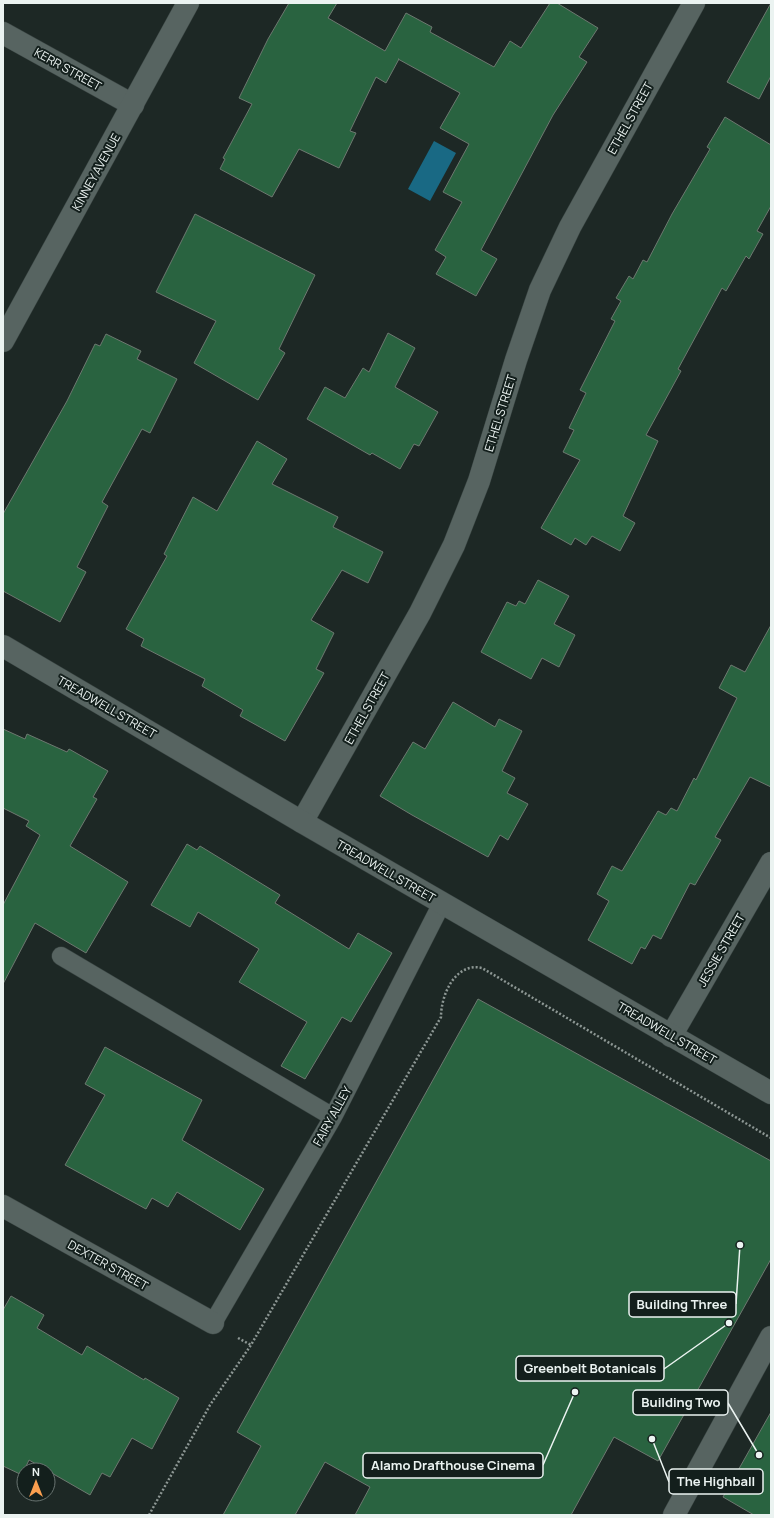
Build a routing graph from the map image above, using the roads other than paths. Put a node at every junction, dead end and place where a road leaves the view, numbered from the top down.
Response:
1 (188, 3) edge
2 (694, 3) edge
3 (3, 33) edge
4 (133, 105) junction
5 (3, 341) edge
6 (3, 646) edge
7 (302, 822) junction
8 (771, 863) edge
9 (442, 903) junction
10 (61, 956) dead end
11 (671, 1036) junction
12 (771, 1094) edge
13 (333, 1117) junction
14 (3, 1206) edge
15 (212, 1323) joint
16 (771, 1337) edge
17 (674, 1515) edge

1 - 4 street, KINNEY AVENUE
2 - 7 street, ETHEL STREET
3 - 4 street, KERR STREET
4 - 5 street, KINNEY AVENUE
6 - 7 street, TREADWELL STREET
7 - 9 street, TREADWELL STREET
8 - 11 street, JESSIE STREET
9 - 11 street, TREADWELL STREET
9 - 13 lane, FAIRY ALLEY
10 - 13 lane
11 - 12 street, TREADWELL STREET
13 - 15 lane, FAIRY ALLEY
14 - 15 street, DEXTER STREET
16 - 17 street

